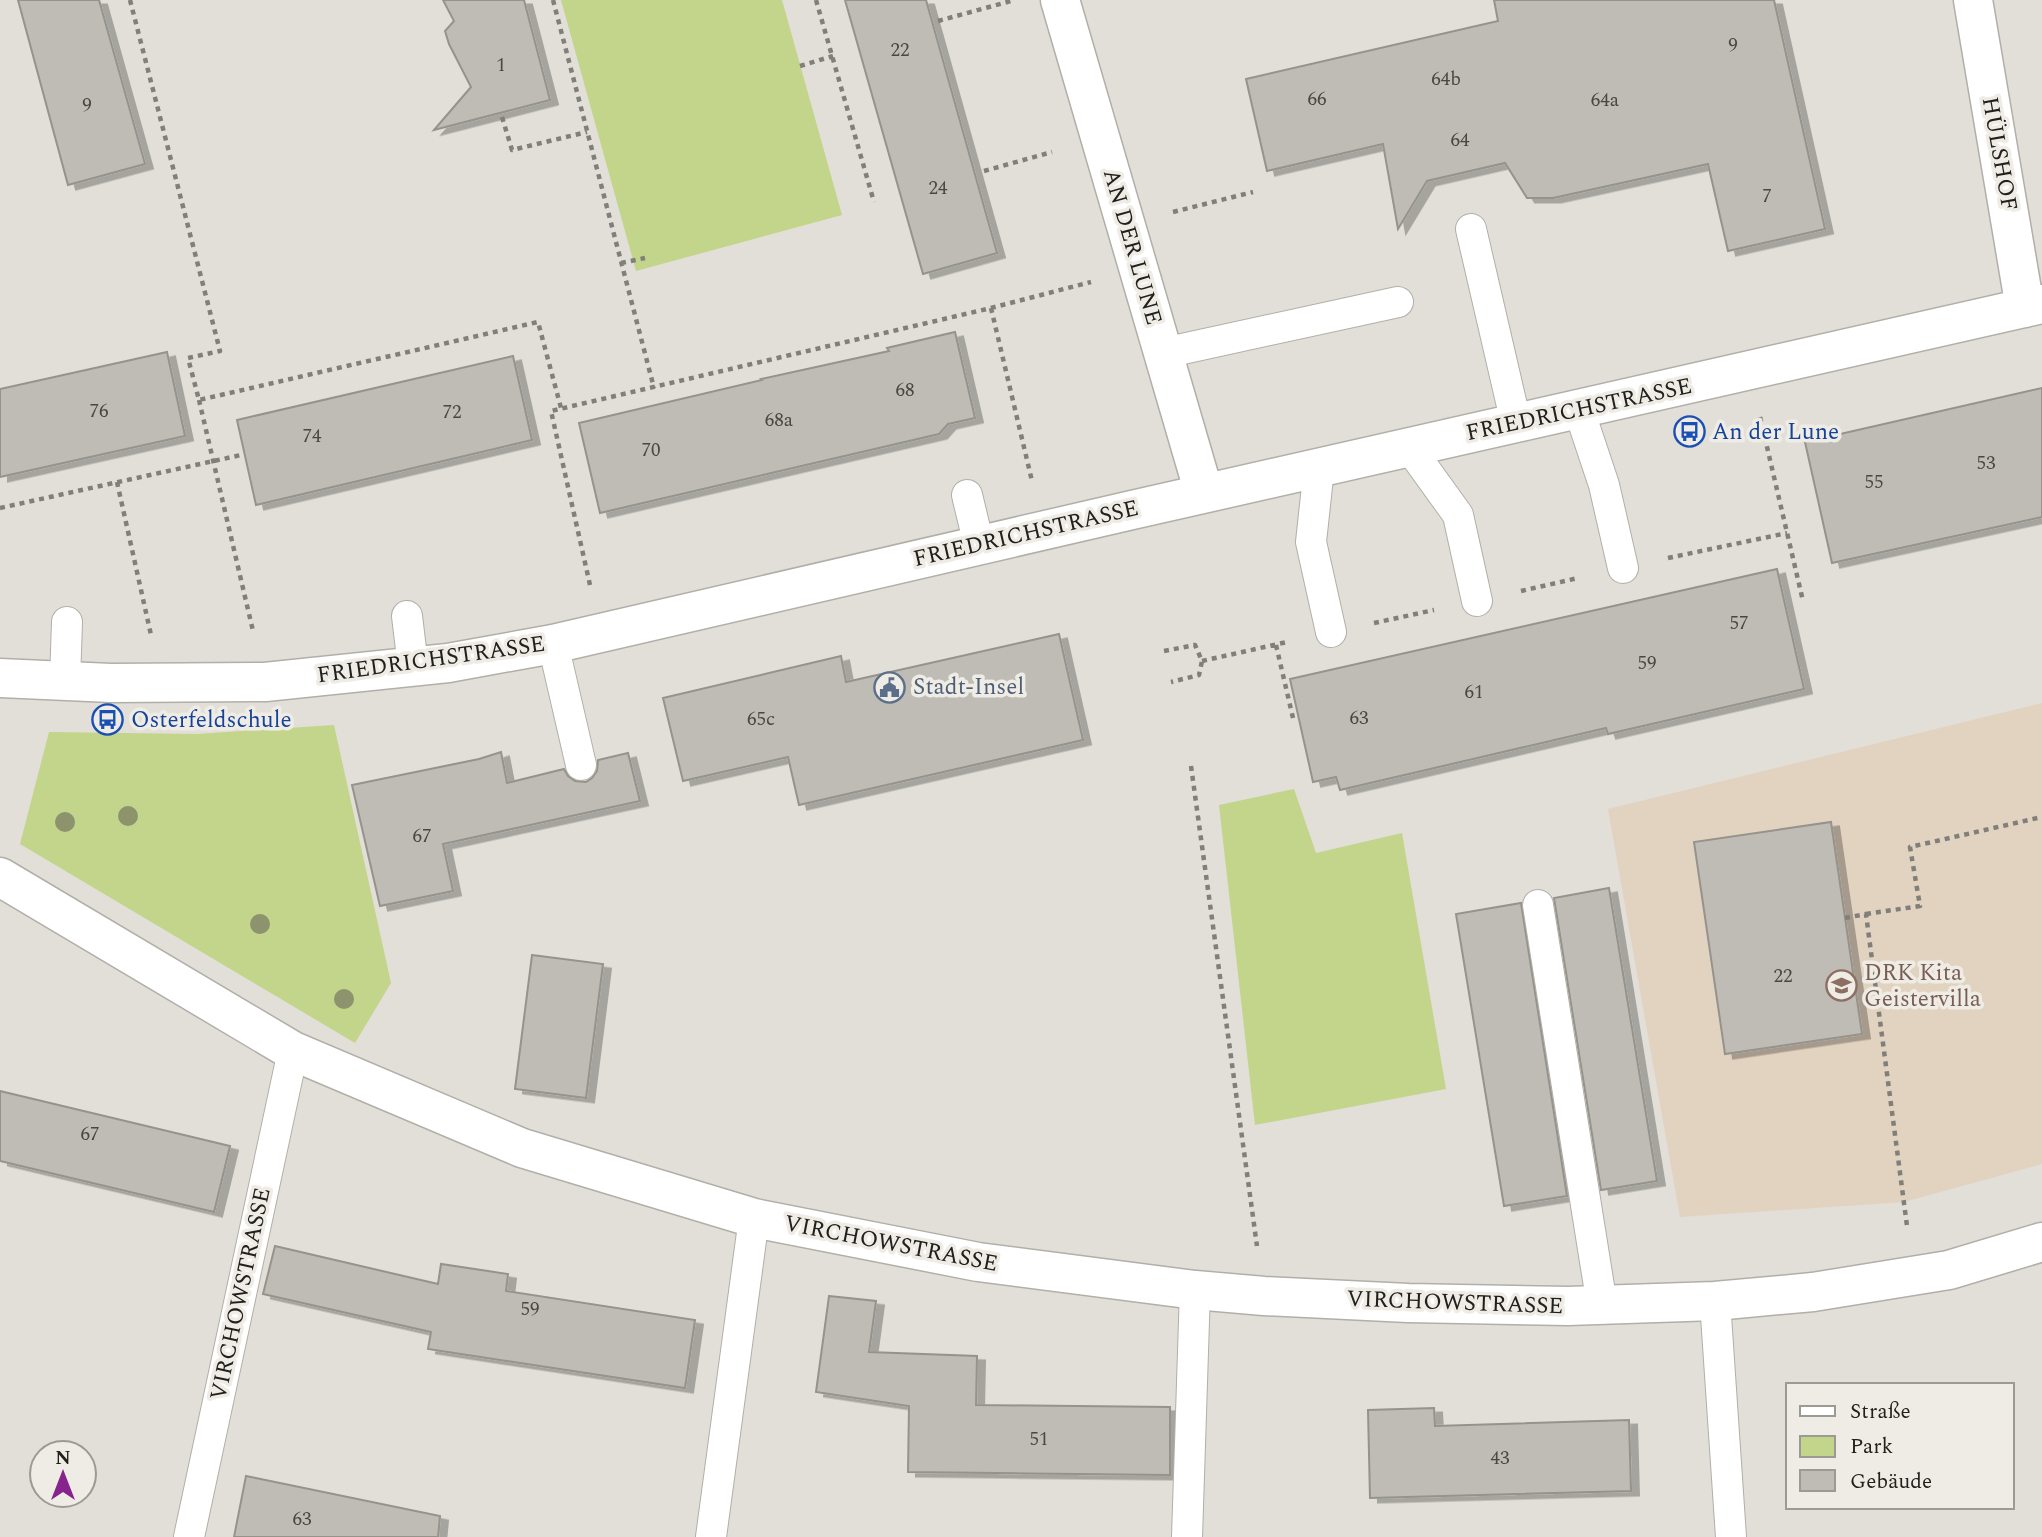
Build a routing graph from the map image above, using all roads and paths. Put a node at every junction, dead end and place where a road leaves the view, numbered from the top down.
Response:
1 (130, 0) edge
2 (553, 0) edge
3 (816, 0) edge
4 (1013, 0) edge
5 (1060, 0) edge
6 (1973, 0) edge
7 (937, 21) dead end
8 (832, 56) junction
9 (800, 66) dead end
10 (502, 117) dead end
11 (587, 132) junction
12 (1063, 149) dead end
13 (984, 171) dead end
14 (1253, 191) dead end
15 (874, 202) dead end
16 (1125, 224) junction
17 (1471, 229) dead end
18 (645, 258) dead end
19 (621, 263) junction
20 (1102, 280) dead end
21 (1398, 302) dead end
22 (2033, 306) edge
23 (991, 308) junction
24 (1164, 354) junction
25 (654, 388) junction
26 (200, 400) junction
27 (561, 408) junction
28 (1579, 410) junction
29 (1759, 413) dead end
30 (1516, 424) junction
31 (1409, 447) junction
32 (241, 455) dead end
33 (213, 461) junction
34 (1319, 467) junction
35 (117, 482) junction
36 (1033, 488) dead end
37 (1204, 493) junction
38 (967, 495) dead end
39 (0, 508) edge
40 (979, 545) junction
41 (1623, 568) dead end
42 (591, 589) dead end
43 (1477, 601) dead end
44 (1803, 601) dead end
45 (407, 616) dead end
46 (67, 622) dead end
47 (1331, 632) dead end
48 (254, 637) dead end
49 (152, 639) dead end
50 (553, 644) junction
51 (1276, 645) dead end
52 (1164, 650) dead end
53 (413, 666) junction
54 (0, 678) edge
55 (65, 681) junction
56 (1171, 682) dead end
57 (1293, 718) dead end
58 (581, 765) dead end
59 (1191, 766) dead end
60 (2042, 817) edge
61 (0, 877) edge
62 (1538, 905) dead end
63 (1866, 914) junction
64 (1845, 918) dead end
65 (293, 1051) junction
66 (754, 1218) junction
67 (2042, 1242) edge
68 (1913, 1275) junction
69 (1195, 1290) junction
70 (1264, 1296) junction
71 (1715, 1301) junction
72 (1602, 1305) junction
73 (189, 1537) edge
74 (711, 1537) edge
75 (1187, 1537) edge
76 (1731, 1537) edge

1 - 26 path
2 - 11 path
3 - 8 path
4 - 7 path
5 - 16 street, AN DER LUNE
6 - 22 street, HÜLSHOF
8 - 9 path
8 - 15 path
10 - 11 path
11 - 19 path
12 - 13 path
14 - 16 path
16 - 24 street, AN DER LUNE
17 - 30 lane
18 - 19 path
19 - 25 path
20 - 23 path
21 - 24 lane
22 - 28 street, FRIEDRICHSTRASSE
23 - 25 path
23 - 36 path
24 - 37 street, AN DER LUNE
25 - 27 path
26 - 27 path
26 - 33 path
27 - 42 path
28 - 30 street, FRIEDRICHSTRASSE
28 - 41 lane
29 - 44 path
30 - 31 street, FRIEDRICHSTRASSE
31 - 34 street, FRIEDRICHSTRASSE
31 - 43 lane
32 - 33 path
33 - 35 path
33 - 48 path
34 - 37 street, FRIEDRICHSTRASSE
34 - 47 lane
35 - 39 path
35 - 49 path
37 - 40 street, FRIEDRICHSTRASSE
38 - 40 lane
40 - 50 street, FRIEDRICHSTRASSE
45 - 53 lane
46 - 55 lane
50 - 53 street, FRIEDRICHSTRASSE
50 - 58 lane
51 - 57 path
52 - 56 path
53 - 55 street, FRIEDRICHSTRASSE
54 - 55 street, FRIEDRICHSTRASSE
59 - 70 path
60 - 63 path
61 - 65 street, VIRCHOWSTRASSE
62 - 72 lane
63 - 64 path
63 - 68 path
65 - 66 street, VIRCHOWSTRASSE
65 - 73 lane, VIRCHOWSTRASSE
66 - 69 street, VIRCHOWSTRASSE
66 - 74 lane, VIRCHOWSTRASSE
67 - 68 street, VIRCHOWSTRASSE
68 - 71 street, VIRCHOWSTRASSE
69 - 70 street, VIRCHOWSTRASSE
69 - 75 lane
70 - 72 street, VIRCHOWSTRASSE
71 - 72 street, VIRCHOWSTRASSE
71 - 76 lane

